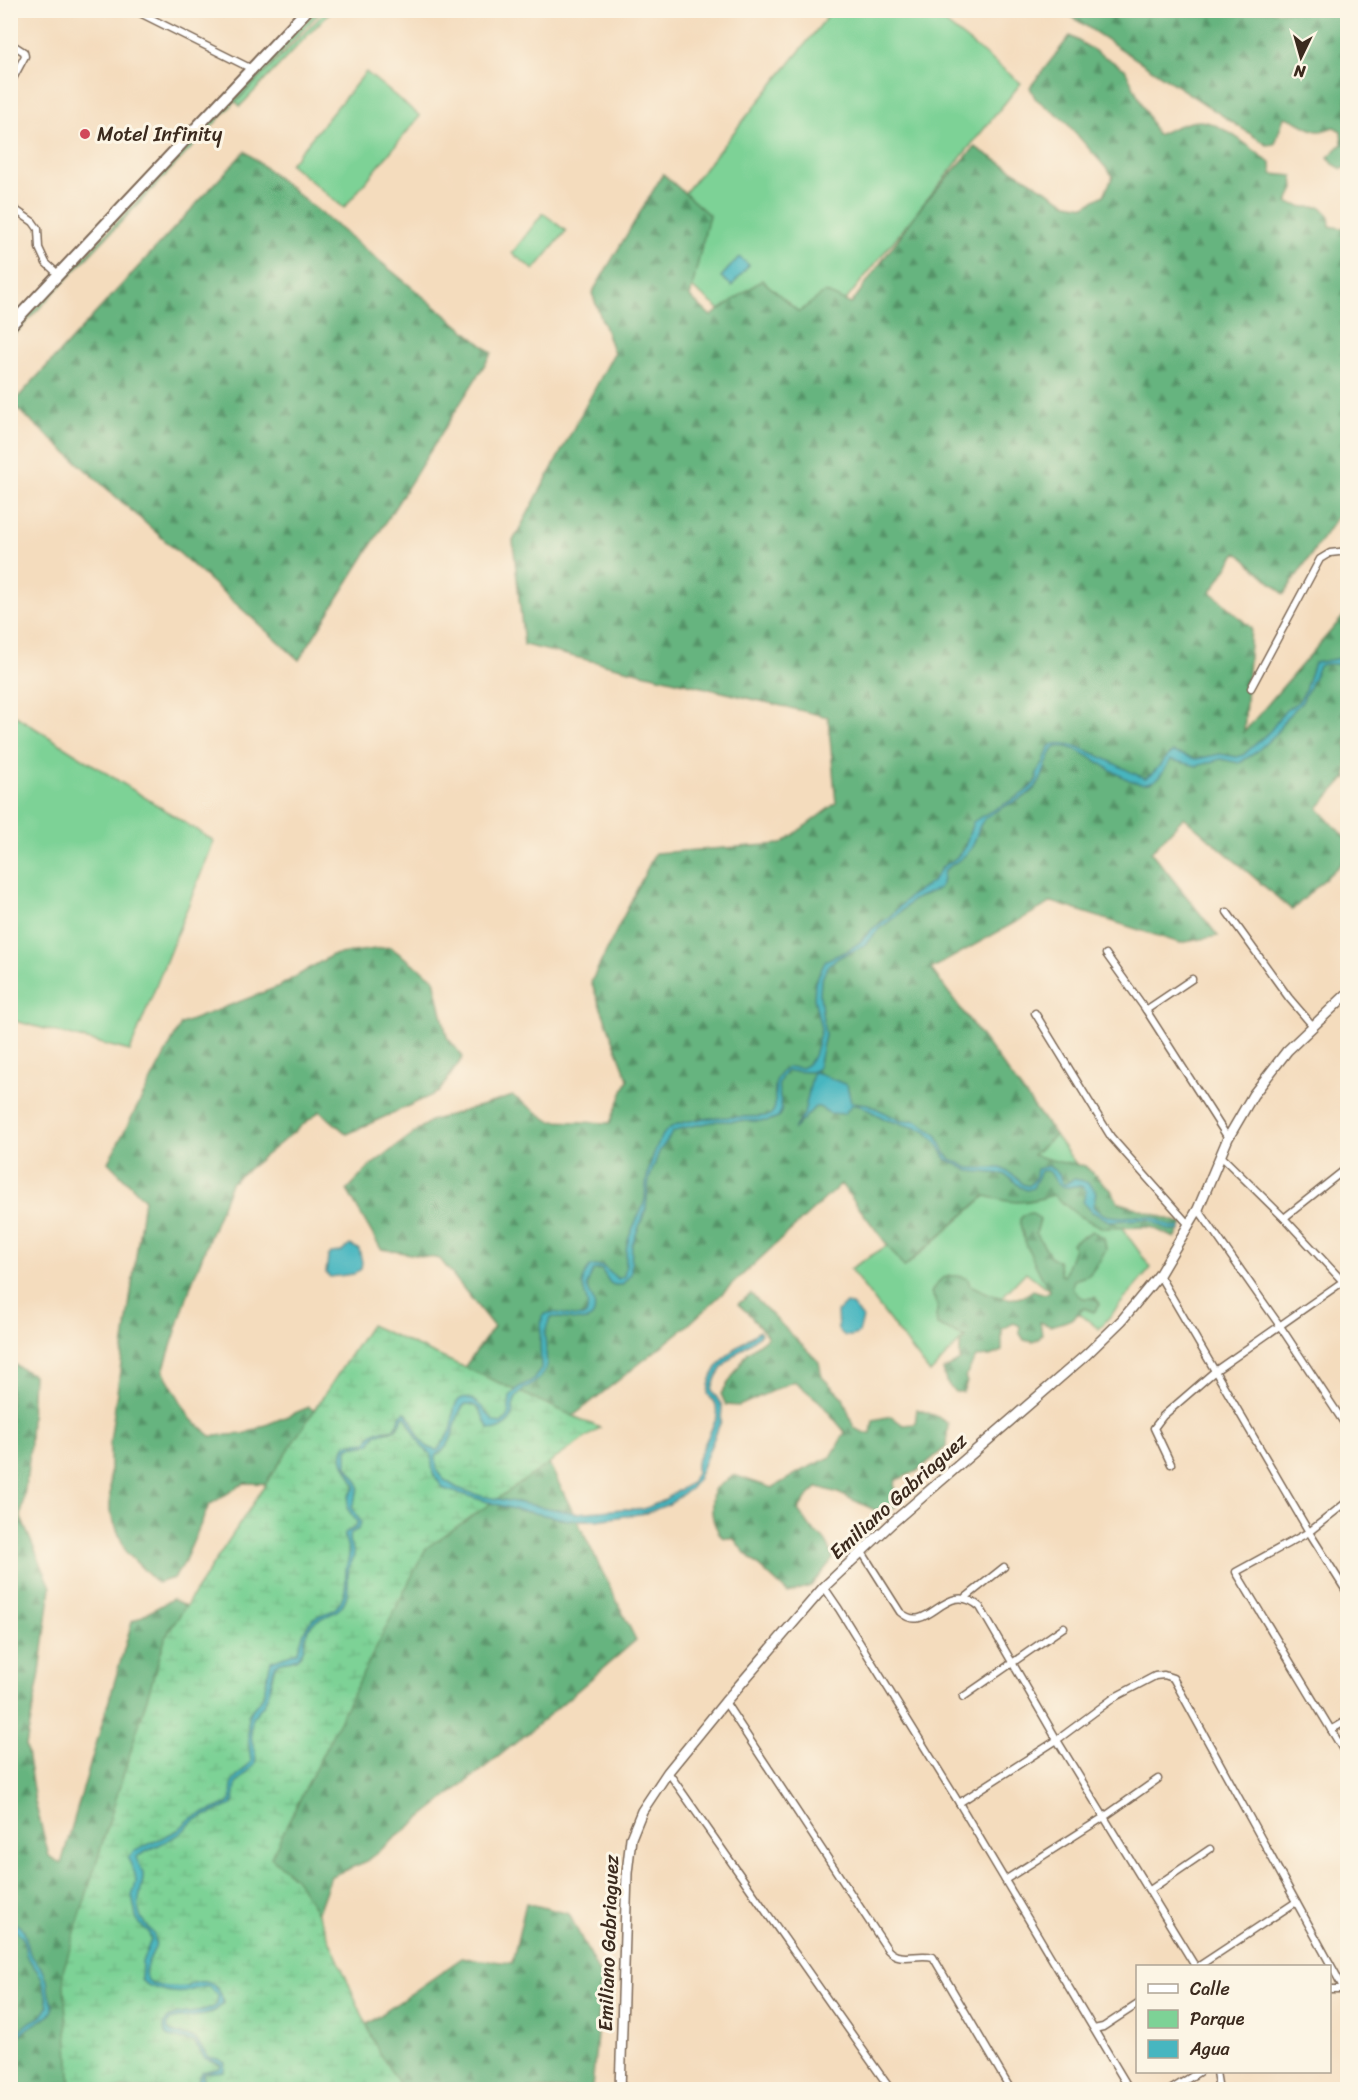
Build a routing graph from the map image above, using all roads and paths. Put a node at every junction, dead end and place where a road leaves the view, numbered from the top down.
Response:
1 (134, 10) edge
2 (307, 10) edge
3 (10, 43) edge
4 (252, 69) junction
5 (10, 84) edge
6 (10, 206) edge
7 (59, 275) junction
8 (10, 326) edge
9 (1347, 551) edge
10 (1251, 688) dead end
11 (1227, 912) dead end
12 (1106, 954) dead end
13 (1192, 979) dead end
14 (1347, 993) edge
15 (1146, 1011) junction
16 (1035, 1013) dead end
17 (1313, 1026) junction
18 (1228, 1138) junction
19 (1221, 1156) junction
20 (1347, 1167) edge
21 (1198, 1209) junction
22 (1284, 1218) junction
23 (1189, 1225) junction
24 (1159, 1275) junction
25 (1345, 1279) edge
26 (1347, 1287) edge
27 (1280, 1326) junction
28 (1215, 1371) junction
29 (1347, 1429) edge
30 (1171, 1464) dead end
31 (1347, 1501) edge
32 (1309, 1532) junction
33 (861, 1552) junction
34 (1004, 1567) dead end
35 (824, 1587) junction
36 (1347, 1594) edge
37 (965, 1598) junction
38 (1064, 1627) dead end
39 (1012, 1662) junction
40 (963, 1697) dead end
41 (725, 1702) junction
42 (1347, 1720) edge
43 (1331, 1730) junction
44 (1057, 1740) junction
45 (1347, 1758) edge
46 (668, 1772) junction
47 (1158, 1779) dead end
48 (959, 1803) junction
49 (1104, 1817) junction
50 (1210, 1849) dead end
51 (1005, 1880) junction
52 (1150, 1890) junction
53 (1296, 1902) junction
54 (1196, 1965) edge
55 (1199, 1965) edge
56 (1331, 1989) edge
57 (1346, 1992) edge
58 (1136, 2005) edge
59 (1094, 2029) junction
60 (1197, 2073) edge
61 (1216, 2073) edge
62 (620, 2090) edge
63 (891, 2090) edge
64 (1011, 2090) edge
65 (1130, 2090) edge
66 (1170, 2090) edge
67 (1220, 2090) edge

1 - 4 street
2 - 4 main road
3 - 5 street
4 - 7 main road
6 - 7 street
7 - 8 main road
9 - 10 street
11 - 17 street
12 - 15 street
13 - 15 street
14 - 17 main road, Emiliano Gabriaguez
15 - 18 street
16 - 23 street
17 - 18 main road, Emiliano Gabriaguez
18 - 19 main road, Emiliano Gabriaguez
19 - 21 main road, Emiliano Gabriaguez
19 - 22 street
20 - 22 street
21 - 23 main road, Emiliano Gabriaguez
21 - 27 street
22 - 25 street
23 - 24 main road, Emiliano Gabriaguez
24 - 28 street
24 - 33 main road, Emiliano Gabriaguez
25 - 26 street
25 - 27 street
27 - 28 street
27 - 29 street
28 - 30 street
28 - 32 street
31 - 32 street
32 - 36 street
32 - 43 street
33 - 35 main road, Emiliano Gabriaguez
33 - 37 street
34 - 37 street
35 - 41 main road, Emiliano Gabriaguez
35 - 48 street
37 - 39 street
38 - 39 street
39 - 40 street
39 - 44 street
41 - 46 main road, Emiliano Gabriaguez
41 - 64 street
42 - 43 street
43 - 45 street
44 - 48 street
44 - 49 street
44 - 53 street
46 - 62 main road, Emiliano Gabriaguez
46 - 63 street
47 - 49 street
48 - 51 street
49 - 51 street
49 - 52 street
50 - 52 street
51 - 59 street
52 - 54 street
53 - 55 street
53 - 57 street
56 - 57 street
58 - 59 street
59 - 65 street
60 - 66 street
61 - 67 street

